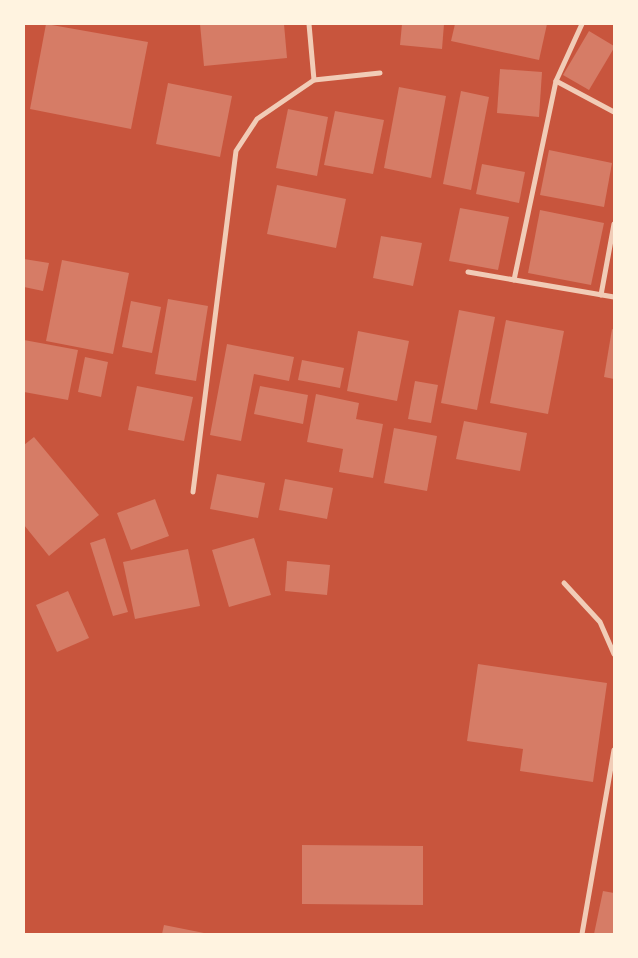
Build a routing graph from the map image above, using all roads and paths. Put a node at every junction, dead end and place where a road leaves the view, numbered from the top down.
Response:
1 (308, 24) edge
2 (582, 24) edge
3 (380, 73) dead end
4 (314, 80) junction
5 (556, 82) junction
6 (614, 112) edge
7 (614, 224) edge
8 (468, 272) dead end
9 (514, 280) junction
10 (601, 295) junction
11 (614, 297) edge
12 (193, 492) dead end
13 (564, 583) dead end
14 (614, 654) edge
15 (614, 750) edge
16 (582, 934) edge

1 - 4 street
2 - 5 street
3 - 4 street
4 - 12 street
5 - 6 street
5 - 9 street
7 - 10 street
8 - 9 street
9 - 10 street
10 - 11 street
13 - 14 street
15 - 16 street

